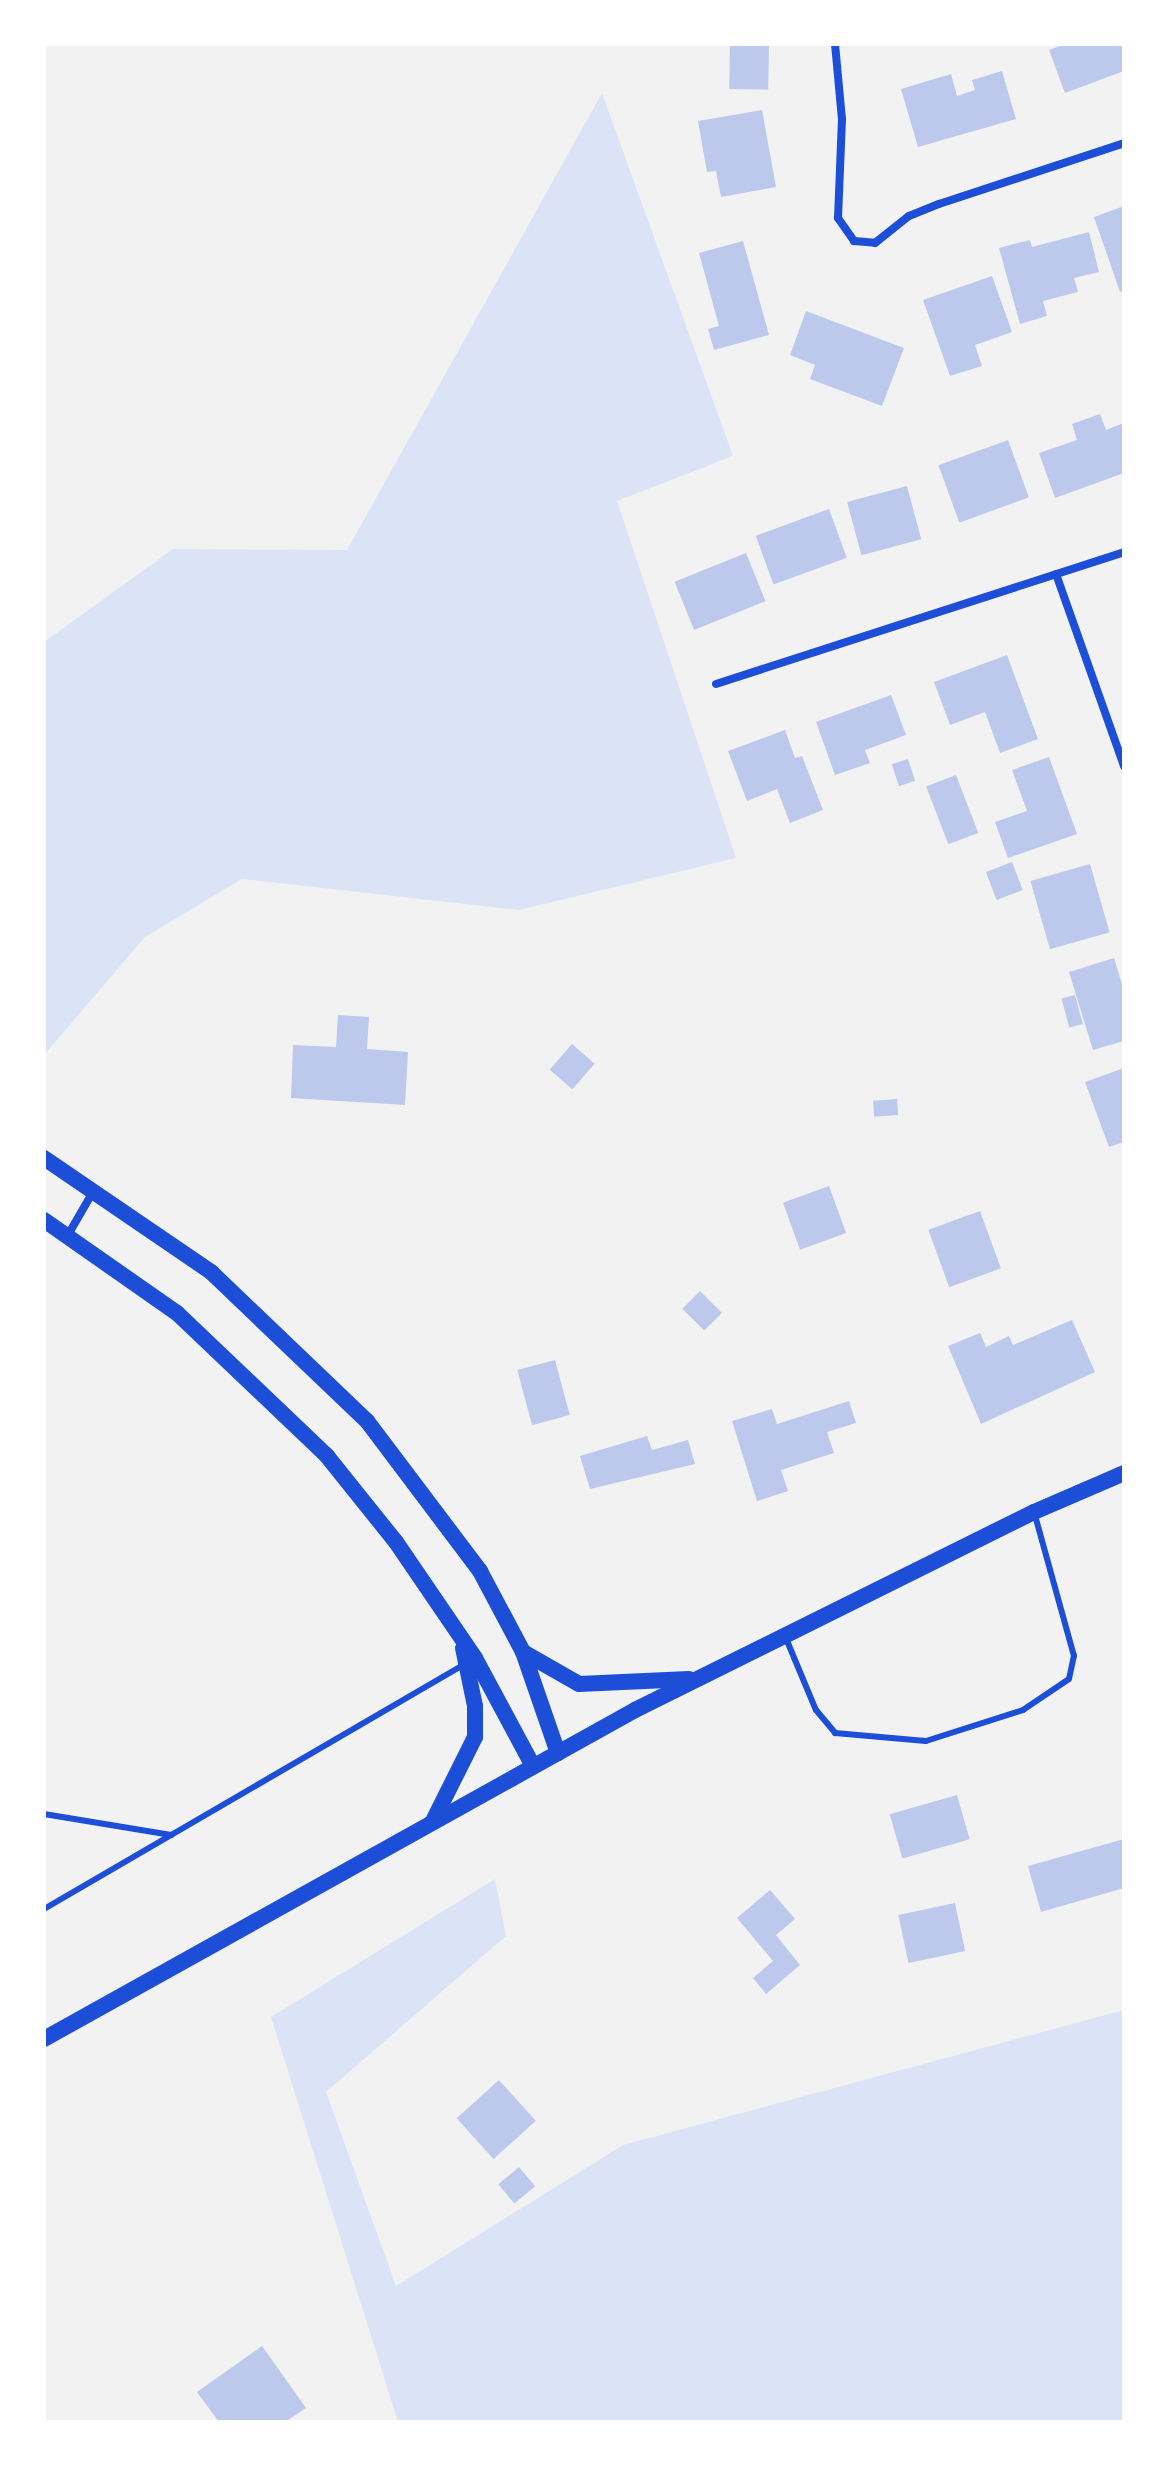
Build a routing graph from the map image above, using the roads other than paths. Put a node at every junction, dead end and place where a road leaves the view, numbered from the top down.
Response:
1 (835, 44) edge
2 (1124, 143) edge
3 (1124, 552) edge
4 (1056, 574) junction
5 (716, 684) dead end
6 (1124, 766) edge
7 (44, 1158) edge
8 (95, 1189) junction
9 (44, 1220) edge
10 (68, 1235) junction
11 (1124, 1473) edge
12 (1034, 1512) junction
13 (784, 1635) junction
14 (523, 1652) junction
15 (471, 1661) junction
16 (699, 1678) junction
17 (558, 1753) junction
18 (533, 1766) junction
19 (44, 1814) edge
20 (433, 1821) junction
21 (171, 1835) junction
22 (44, 1909) edge
23 (44, 2039) edge

1 - 2 street
3 - 4 street
4 - 5 street
4 - 6 street
7 - 8 main road
8 - 10 street
8 - 14 main road
9 - 10 main road
10 - 15 main road
11 - 12 main road
12 - 13 main road
12 - 13 lane
13 - 16 main road
14 - 16 main road
14 - 17 main road
15 - 18 main road
15 - 20 main road
15 - 21 lane
16 - 17 main road
17 - 18 main road
18 - 20 main road
19 - 21 lane
20 - 23 main road
21 - 22 lane

